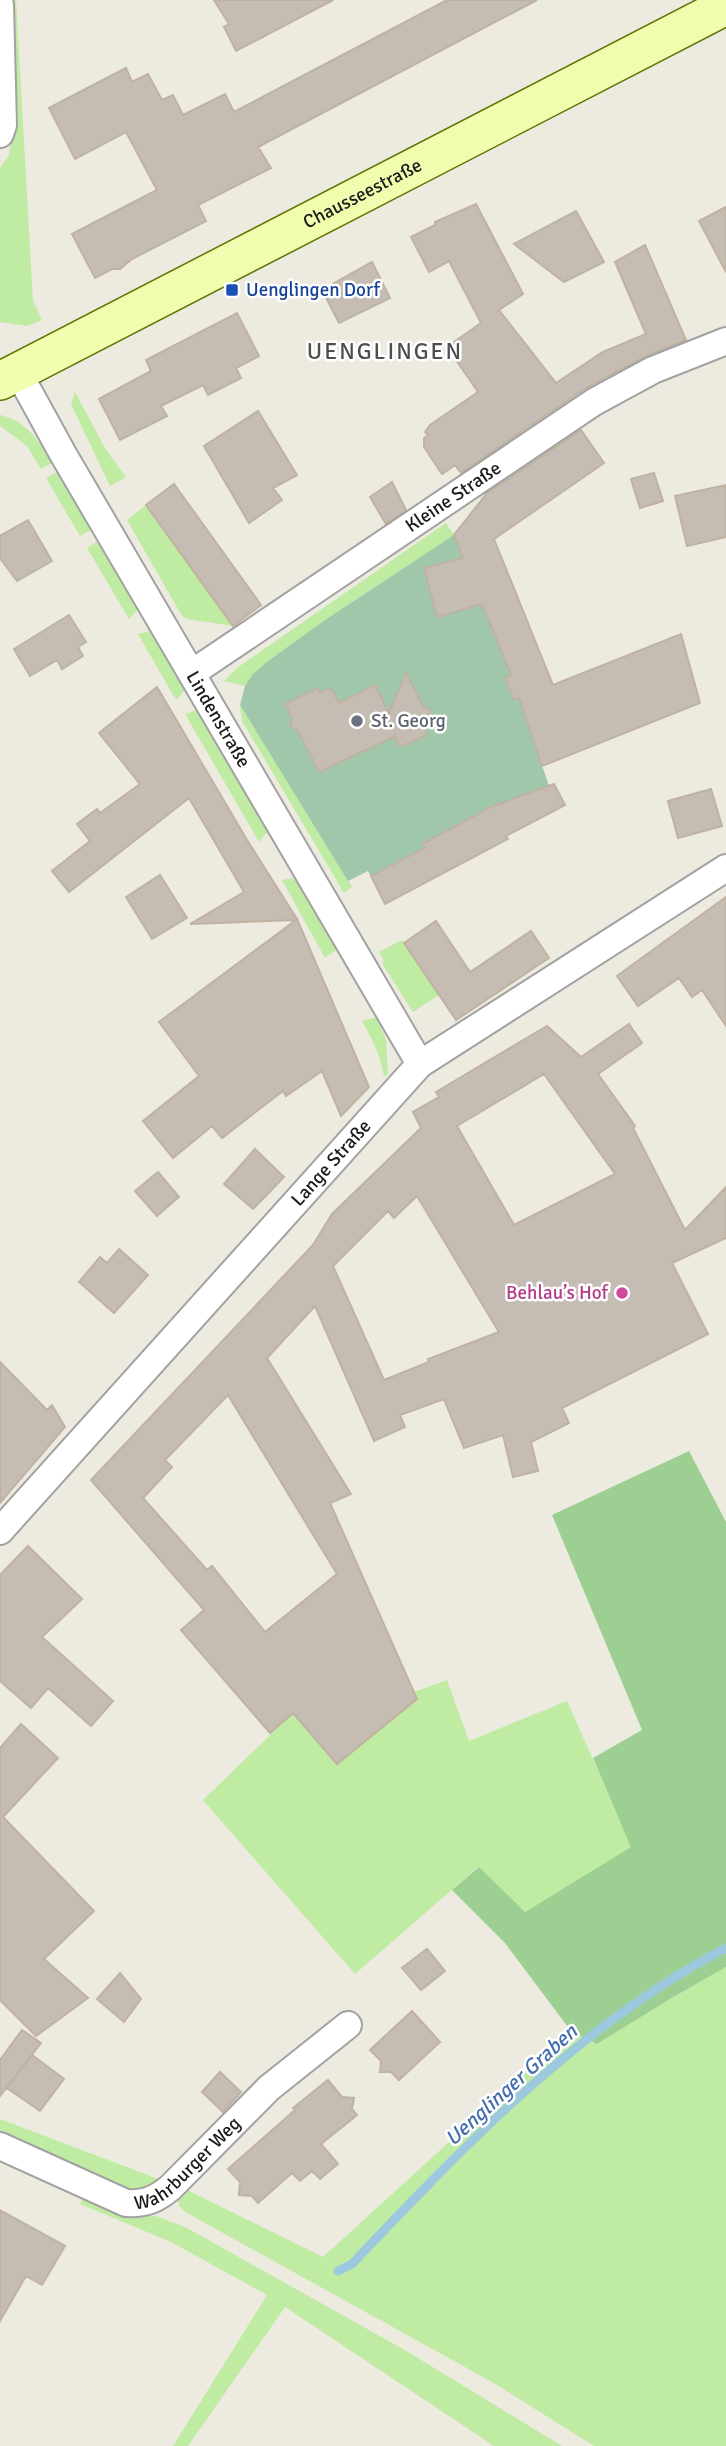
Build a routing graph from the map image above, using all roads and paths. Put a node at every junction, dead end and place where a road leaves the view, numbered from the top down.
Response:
1 (0, 5) edge
2 (726, 6) edge
3 (0, 134) edge
4 (726, 341) edge
5 (9, 377) edge
6 (192, 673) junction
7 (726, 868) edge
8 (420, 1064) junction
9 (0, 1531) edge
10 (348, 2025) dead end
11 (0, 2146) edge

1 - 3 street
2 - 5 main road, Chausseestraße
4 - 6 street, Kleine Straße
5 - 6 street, Lindenstraße
6 - 8 street, Lindenstraße
7 - 8 street, Lange Straße
8 - 9 street, Lange Straße
10 - 11 street, Wahrburger Weg

